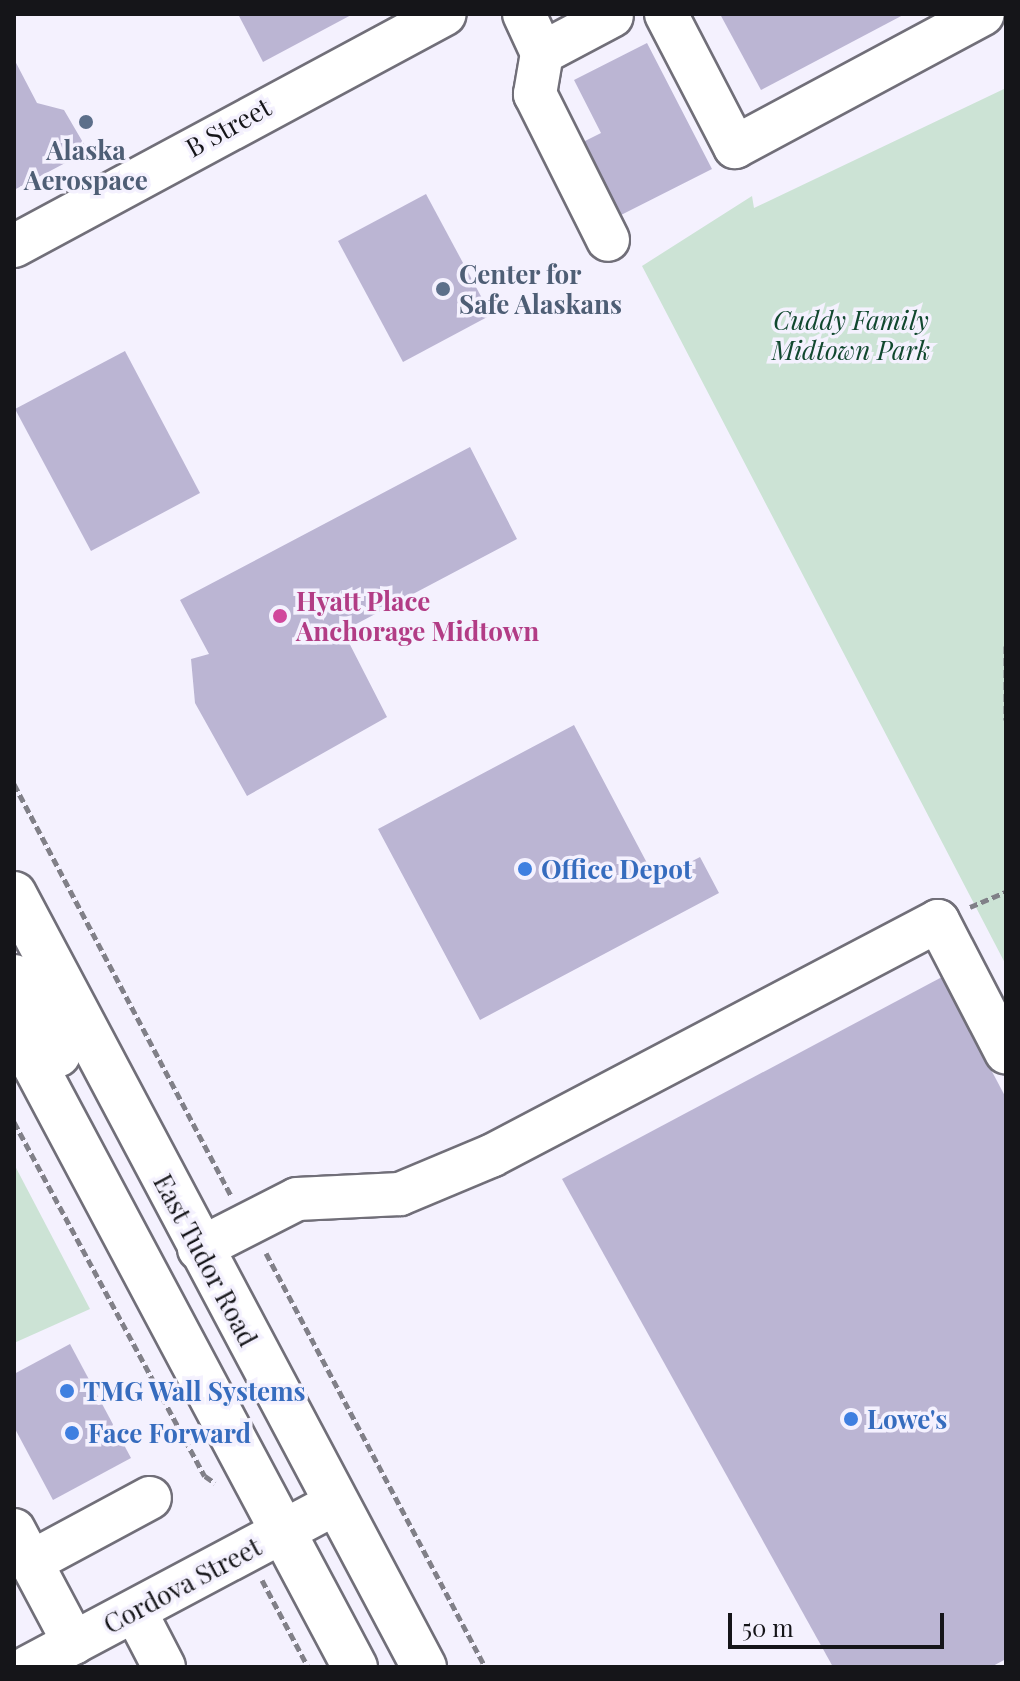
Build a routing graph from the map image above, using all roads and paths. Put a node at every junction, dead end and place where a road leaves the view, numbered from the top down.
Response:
1 (444, 14) edge
2 (524, 14) edge
3 (666, 14) edge
4 (983, 14) edge
5 (612, 16) dead end
6 (542, 53) junction
7 (608, 240) dead end
8 (14, 246) edge
9 (1006, 646) edge
10 (1006, 720) edge
11 (14, 894) edge
12 (14, 977) edge
13 (14, 1026) edge
14 (1006, 1052) edge
15 (14, 1122) edge
16 (199, 1249) junction
17 (229, 1492) dead end
18 (150, 1498) dead end
19 (336, 1503) junction
20 (267, 1540) junction
21 (22, 1546) edge
22 (135, 1611) junction
23 (74, 1643) junction
24 (28, 1667) edge
25 (164, 1667) edge
26 (308, 1667) edge
27 (355, 1667) edge
28 (424, 1667) edge

1 - 8 street, B Street
2 - 6 street
3 - 4 street
5 - 6 street
6 - 7 street
9 - 10 path
11 - 16 main road, East Tudor Road
12 - 16 main road
13 - 20 main road
14 - 16 street
15 - 17 path
16 - 19 main road, East Tudor Road
18 - 21 street
19 - 20 street, Cordova Street
19 - 28 main road, East Tudor Road
20 - 22 street, Cordova Street
20 - 26 path
20 - 27 main road
21 - 23 street
22 - 23 street, Cordova Street
22 - 25 street
23 - 24 street, Cordova Street

